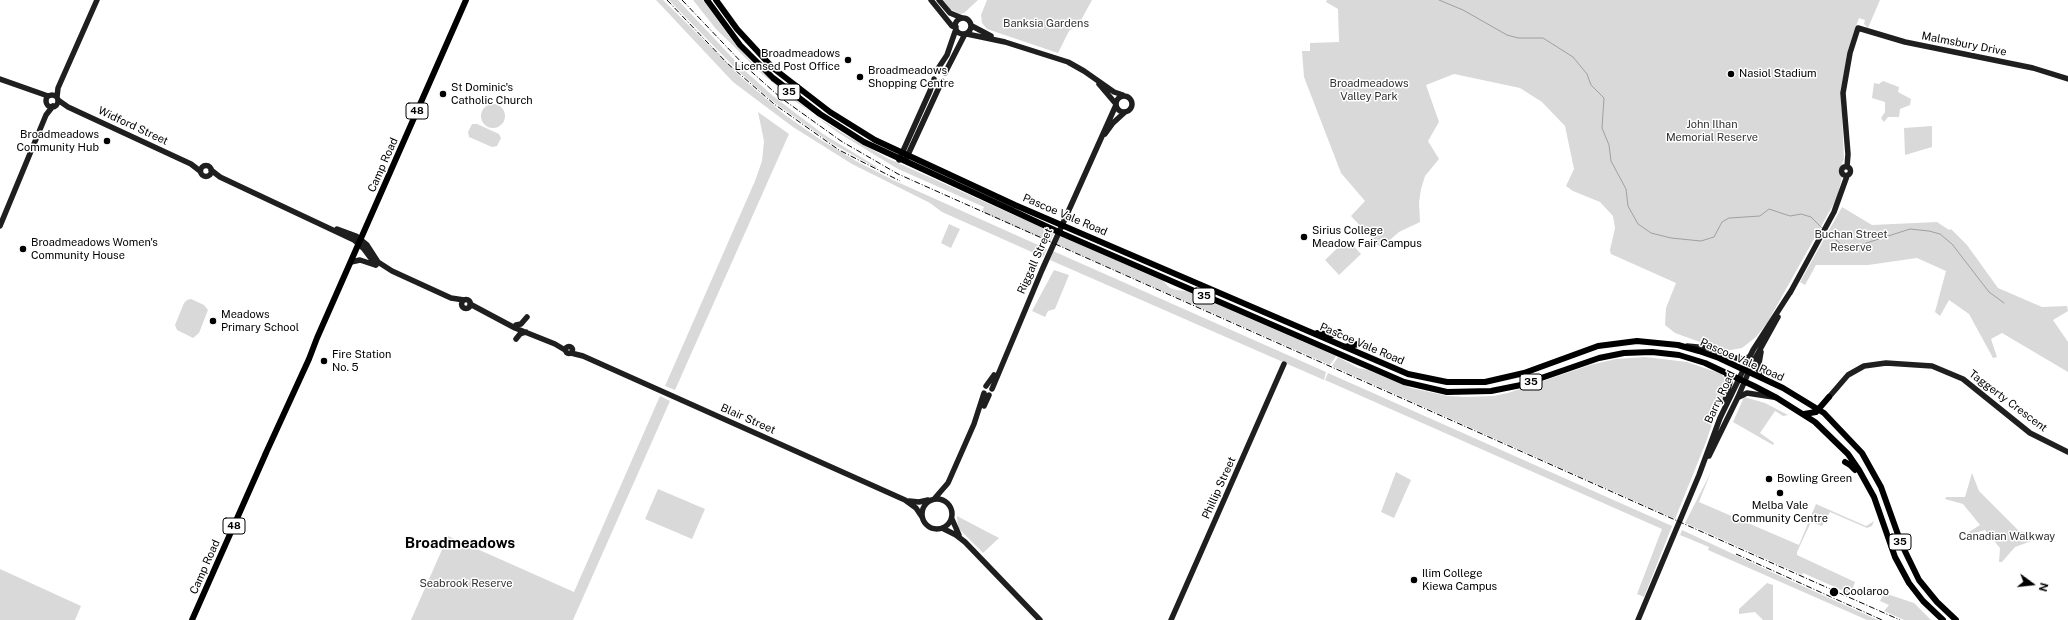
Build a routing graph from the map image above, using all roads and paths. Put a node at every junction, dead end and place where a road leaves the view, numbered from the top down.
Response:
1 (96, 0) edge
2 (466, 0) edge
3 (707, 0) edge
4 (716, 0) edge
5 (931, 0) edge
6 (939, 0) edge
7 (962, 18) junction
8 (972, 26) junction
9 (956, 28) junction
10 (966, 34) junction
11 (1005, 42) junction
12 (937, 70) junction
13 (944, 73) junction
14 (0, 79) edge
15 (934, 79) junction
16 (1095, 79) junction
17 (2068, 79) edge
18 (942, 81) junction
19 (1123, 95) junction
20 (52, 101) junction
21 (1116, 105) junction
22 (1125, 112) junction
23 (1098, 144) junction
24 (905, 154) junction
25 (902, 161) junction
26 (1847, 167) joint
27 (202, 169) junction
28 (211, 170) junction
29 (208, 176) junction
30 (220, 177) junction
31 (974, 185) junction
32 (978, 196) junction
33 (0, 226) edge
34 (1095, 239) junction
35 (360, 242) junction
36 (351, 262) junction
37 (1132, 264) junction
38 (376, 265) junction
39 (392, 271) junction
40 (1791, 291) junction
41 (1020, 321) junction
42 (515, 326) junction
43 (526, 331) junction
44 (1339, 332) dead end
45 (1312, 333) junction
46 (1765, 340) junction
47 (1358, 344) dead end
48 (1682, 346) junction
49 (1345, 347) junction
50 (1750, 356) junction
51 (1284, 364) dead end
52 (1746, 371) junction
53 (1726, 373) junction
54 (1762, 378) junction
55 (1742, 381) junction
56 (986, 386) junction
57 (992, 389) junction
58 (986, 394) junction
59 (1738, 397) junction
60 (1829, 397) junction
61 (1777, 398) junction
62 (1806, 401) junction
63 (1822, 411) junction
64 (1803, 414) junction
65 (1720, 418) junction
66 (1845, 434) junction
67 (1855, 451) junction
68 (2068, 452) edge
69 (1862, 453) junction
70 (1849, 456) junction
71 (1699, 476) junction
72 (948, 483) junction
73 (1874, 498) junction
74 (933, 499) junction
75 (905, 500) junction
76 (1889, 502) junction
77 (949, 504) junction
78 (922, 517) junction
79 (952, 519) junction
80 (1883, 521) junction
81 (942, 528) junction
82 (965, 542) junction
83 (192, 620) edge
84 (1040, 620) edge
85 (1171, 620) edge
86 (1638, 620) edge
87 (1943, 620) edge
88 (1956, 620) edge

1 - 20 street
2 - 35 main road, Camp Road / 48
3 - 25 main road, Pascoe Vale Road / 35
4 - 24 main road, Pascoe Vale Road / 35
5 - 9 street
6 - 7 street
7 - 8 street
7 - 9 street
8 - 10 street
8 - 11 street
9 - 10 street
9 - 12 street
10 - 11 street
10 - 13 street
11 - 16 street
12 - 13 street
12 - 15 street
13 - 18 street
14 - 20 street, Widford Street
15 - 18 street
15 - 24 street
16 - 19 street
16 - 21 street
17 - 26 street, Malmsbury Drive
18 - 24 street
19 - 21 street
19 - 22 street
20 - 27 street, Widford Street
20 - 33 street
21 - 22 street
21 - 23 street, Riggall Street
22 - 23 street, Riggall Street
23 - 41 street, Riggall Street
24 - 25 street
24 - 31 main road, Pascoe Vale Road / 35
25 - 32 main road, Pascoe Vale Road / 35
26 - 40 street, Barry Road
27 - 28 street
27 - 29 street
28 - 29 street
28 - 30 street
29 - 30 street
30 - 35 street
31 - 32 main road
31 - 34 main road, Pascoe Vale Road / 35
32 - 37 main road, Pascoe Vale Road / 35
34 - 37 main road
34 - 45 main road, Pascoe Vale Road / 35
35 - 36 main road, Camp Road / 48
35 - 38 street
35 - 39 street
36 - 38 street
36 - 83 main road, Camp Road / 48
37 - 53 main road, Pascoe Vale Road / 35
38 - 39 street
39 - 42 street, Blair Street
40 - 46 street, Barry Road
40 - 50 street, Barry Road
41 - 56 street, Riggall Street
41 - 57 street, Riggall Street
42 - 43 street, Blair Street
42 - 43 street
42 - 43 street
43 - 75 street, Blair Street
44 - 45 main road
45 - 49 main road, Pascoe Vale Road / 35
46 - 52 street, Barry Road
46 - 54 street
47 - 49 main road
48 - 49 main road, Pascoe Vale Road / 35
48 - 50 street
48 - 52 main road, Pascoe Vale Road / 35
50 - 52 street, Barry Road
51 - 85 street, Phillip Street
52 - 54 main road, Pascoe Vale Road / 35
52 - 55 street, Barry Road
53 - 55 main road, Pascoe Vale Road / 35
53 - 65 street
54 - 62 main road, Pascoe Vale Road / 35
55 - 59 street, Barry Road
55 - 61 main road, Pascoe Vale Road / 35
55 - 65 street, Barry Road
56 - 57 street
56 - 58 street, Riggall Street
57 - 58 street, Riggall Street
58 - 72 street
59 - 61 street
59 - 71 street, Barry Road
60 - 62 main road
60 - 63 main road
60 - 68 street, Taggerty Crescent
61 - 64 main road, Pascoe Vale Road / 35
62 - 63 main road, Pascoe Vale Road / 35
63 - 64 main road
63 - 66 main road, Pascoe Vale Road / 35
64 - 70 main road, Pascoe Vale Road / 35
65 - 71 street, Barry Road
66 - 67 main road
66 - 69 main road, Pascoe Vale Road / 35
67 - 69 main road
67 - 70 main road
69 - 76 main road, Pascoe Vale Road / 35
70 - 73 main road, Pascoe Vale Road / 35
70 - 73 main road
71 - 86 street, Barry Road
72 - 74 street
72 - 77 street
73 - 80 main road, Pascoe Vale Road / 35
74 - 75 street, Blair Street
74 - 77 street
74 - 78 street
75 - 78 street, Blair Street
76 - 80 main road
76 - 88 main road, Pascoe Vale Road / 35
77 - 79 street
78 - 81 street
79 - 81 street
79 - 82 street
80 - 87 main road, Pascoe Vale Road / 35
81 - 82 street
82 - 84 street

